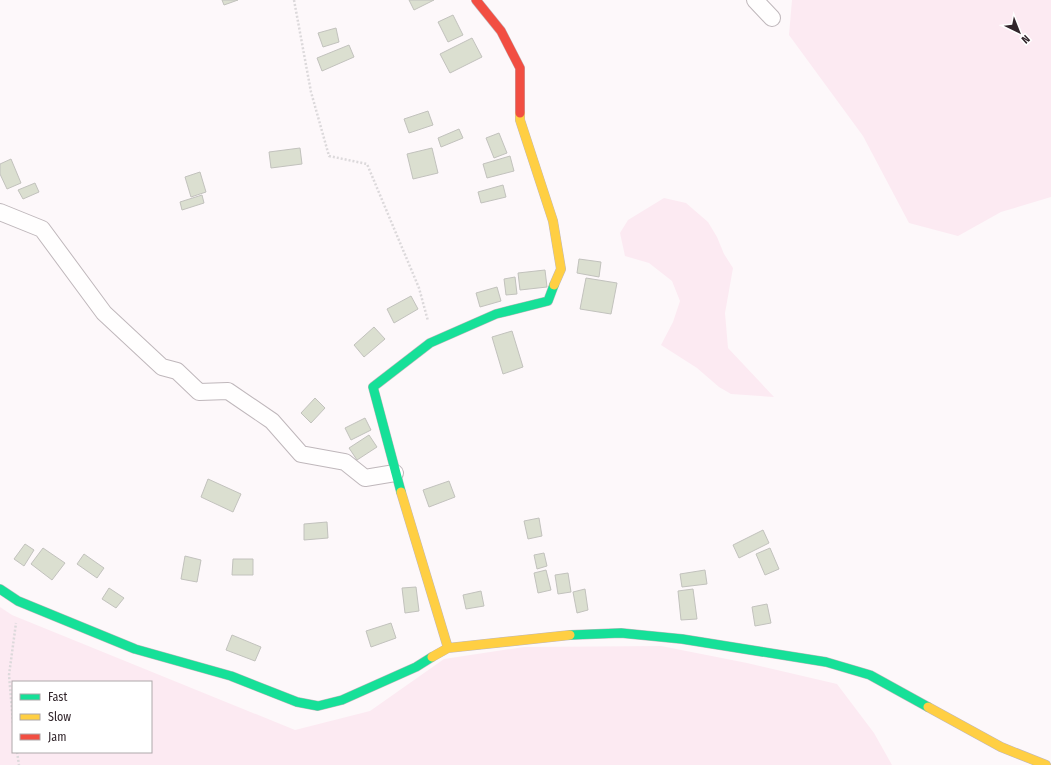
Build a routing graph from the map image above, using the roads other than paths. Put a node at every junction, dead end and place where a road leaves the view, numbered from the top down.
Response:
1 (476, 0) edge
2 (755, 0) edge
3 (772, 18) dead end
4 (0, 212) edge
5 (395, 474) junction
6 (0, 589) edge
7 (448, 648) junction
8 (1046, 765) edge

1 - 5 street
2 - 3 street
4 - 5 street
5 - 7 street
6 - 7 street
7 - 8 street

